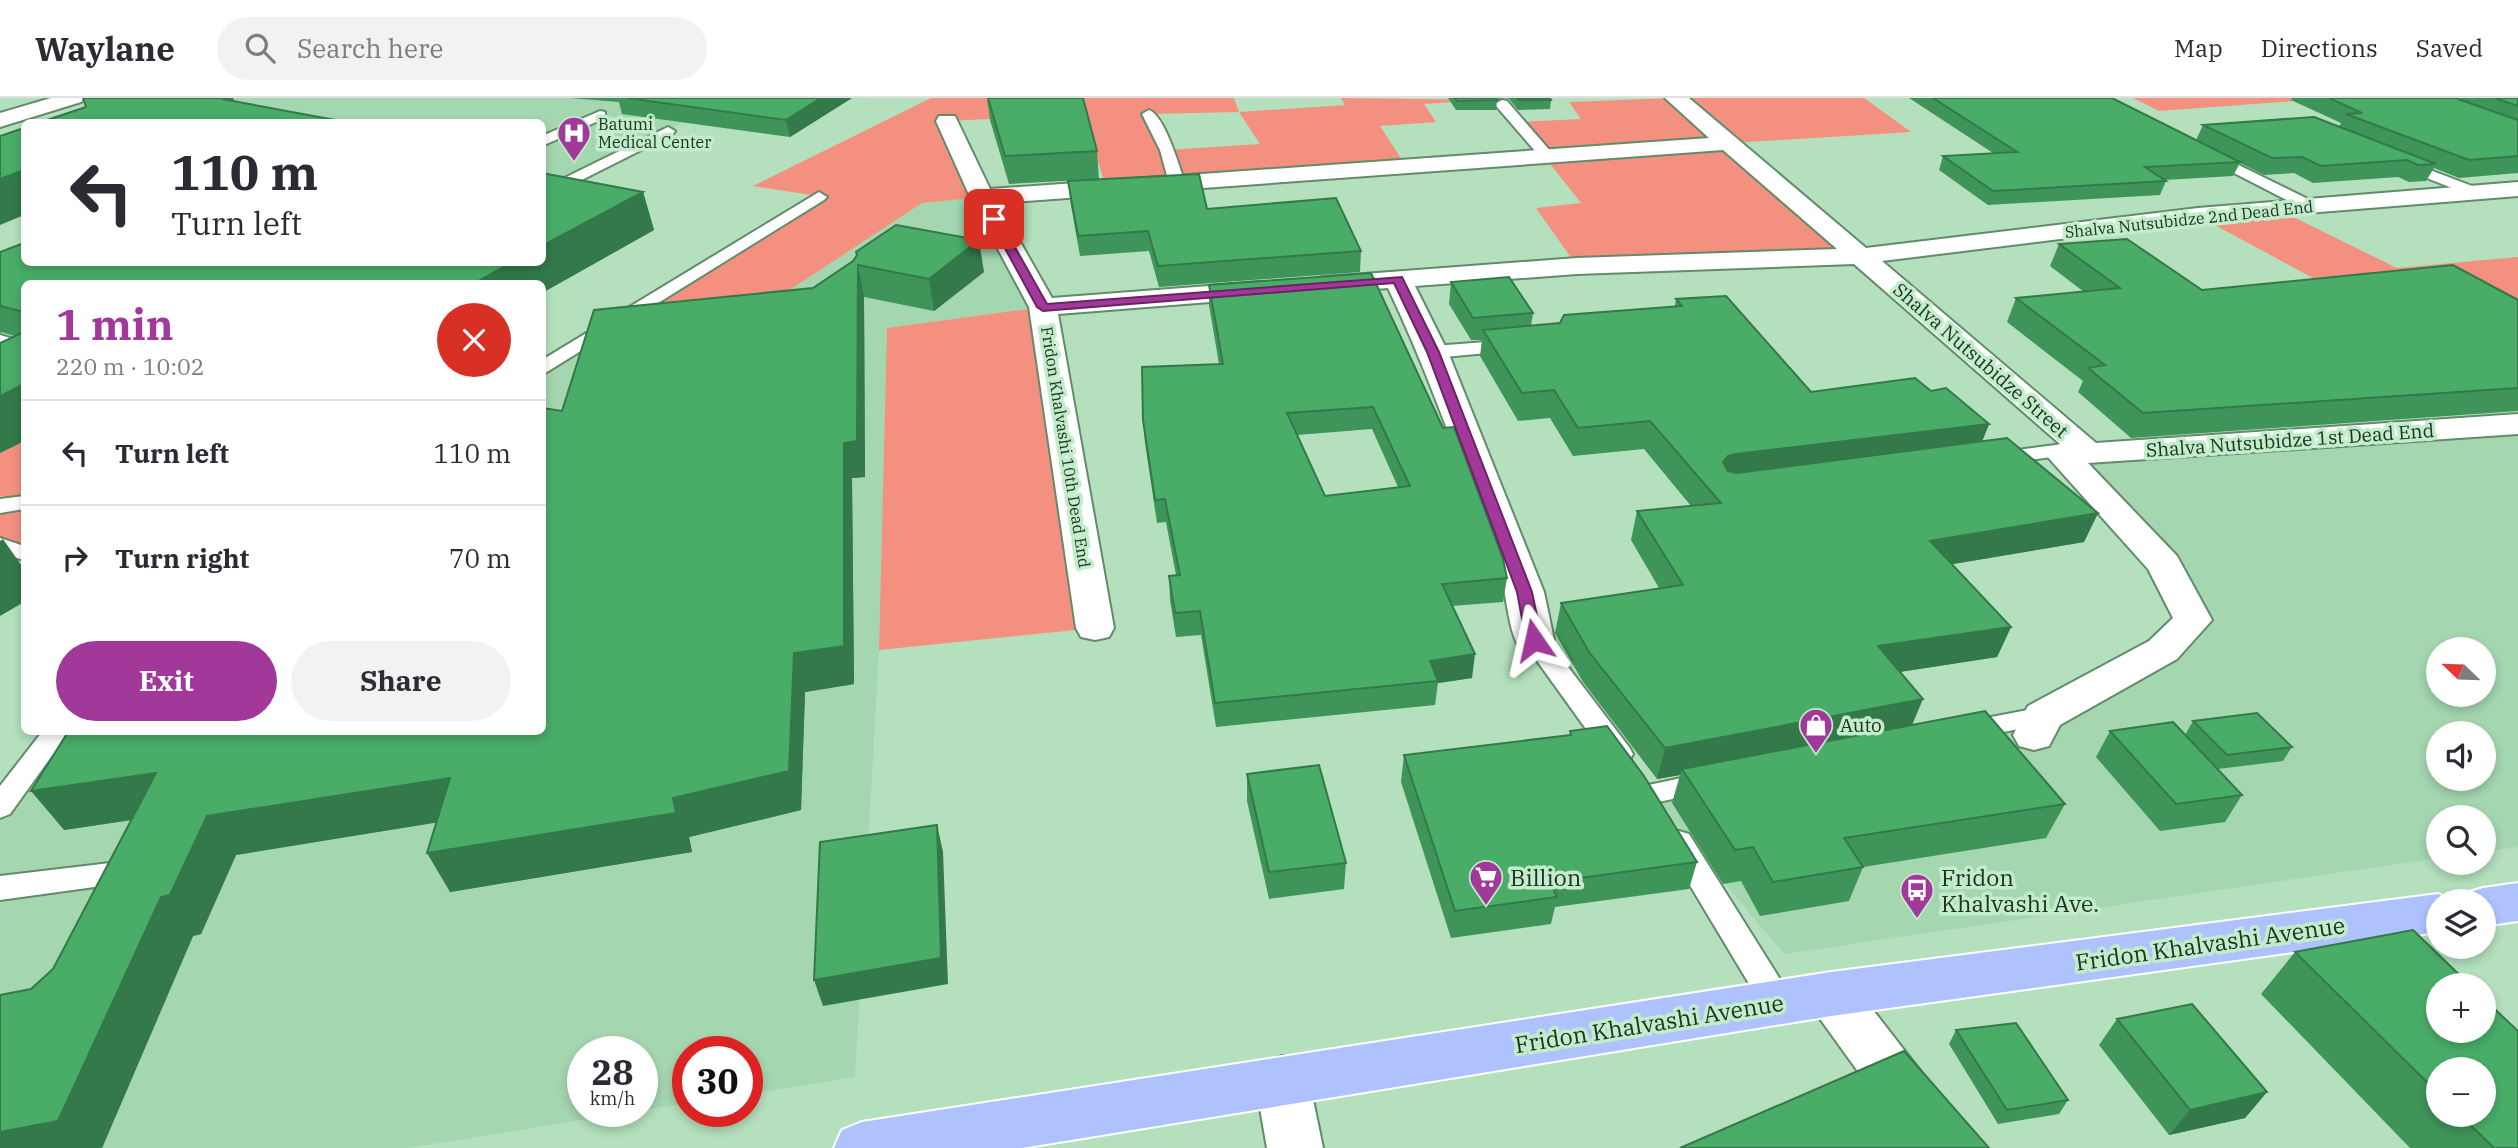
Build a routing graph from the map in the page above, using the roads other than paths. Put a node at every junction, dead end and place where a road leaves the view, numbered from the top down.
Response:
1 (74, 98) edge
2 (1683, 98) edge
3 (1502, 104) dead end
4 (1149, 114) dead end
5 (600, 116) dead end
6 (0, 120) edge
7 (947, 121) dead end
8 (668, 131) dead end
9 (546, 140) edge
10 (1730, 143) junction
11 (2199, 150) edge
12 (1547, 156) junction
13 (2386, 157) edge
14 (1177, 183) junction
15 (2518, 189) edge
16 (2475, 192) junction
17 (546, 193) edge
18 (819, 197) dead end
19 (982, 197) junction
20 (2310, 206) junction
21 (1861, 256) junction
22 (1398, 280) junction
23 (1043, 307) junction
24 (635, 332) edge
25 (594, 337) junction
26 (0, 341) edge
27 (1536, 344) edge
28 (21, 347) edge
29 (1433, 352) junction
30 (546, 367) edge
31 (2518, 424) edge
32 (2072, 451) junction
33 (1974, 461) edge
34 (0, 496) edge
35 (21, 498) edge
36 (21, 503) edge
37 (0, 506) edge
38 (0, 545) edge
39 (21, 552) edge
40 (1095, 628) dead end
41 (1534, 640) joint
42 (2039, 725) joint
43 (54, 735) edge
44 (1935, 737) edge
45 (1731, 778) edge
46 (1650, 794) junction
47 (0, 807) edge
48 (127, 873) edge
49 (0, 888) edge
50 (2518, 902) edge
51 (2496, 905) edge
52 (2426, 915) edge
53 (1831, 994) junction
54 (1777, 1002) junction
55 (1282, 1080) junction
56 (862, 1148) edge
57 (1295, 1148) edge
58 (1946, 1148) edge

1 - 6 street
2 - 10 street, Shalva Nutsubidze Street
3 - 12 lane
4 - 14 lane
5 - 9 lane
7 - 19 street, Fridon Khalvashi 10th Dead End
8 - 17 lane
10 - 12 street
10 - 21 street, Shalva Nutsubidze Street
11 - 20 lane
12 - 14 street
13 - 16 lane
14 - 19 street
15 - 16 street, Shalva Nutsubidze 2nd Dead End
16 - 20 street, Shalva Nutsubidze 2nd Dead End
18 - 25 lane
19 - 23 street, Fridon Khalvashi 10th Dead End
20 - 21 street, Shalva Nutsubidze 2nd Dead End
21 - 22 street, Shalva Nutsubidze 2nd Dead End
21 - 32 street, Shalva Nutsubidze Street
22 - 23 street, Shalva Nutsubidze 2nd Dead End
22 - 29 street
23 - 40 street, Fridon Khalvashi 10th Dead End
24 - 25 lane
25 - 30 lane
26 - 28 lane
27 - 29 lane
29 - 41 street
31 - 32 street, Shalva Nutsubidze 1st Dead End
32 - 33 lane
32 - 42 street, Shalva Nutsubidze Street
34 - 35 lane
36 - 37 lane
38 - 39 lane
41 - 46 lane
42 - 44 lane
43 - 47 lane
45 - 46 lane
46 - 54 lane
48 - 49 lane
50 - 51 highway
52 - 53 highway, Fridon Khalvashi Avenue
53 - 54 highway, Fridon Khalvashi Avenue
53 - 58 street
54 - 55 highway, Fridon Khalvashi Avenue
55 - 56 highway, Fridon Khalvashi Avenue
55 - 57 street

